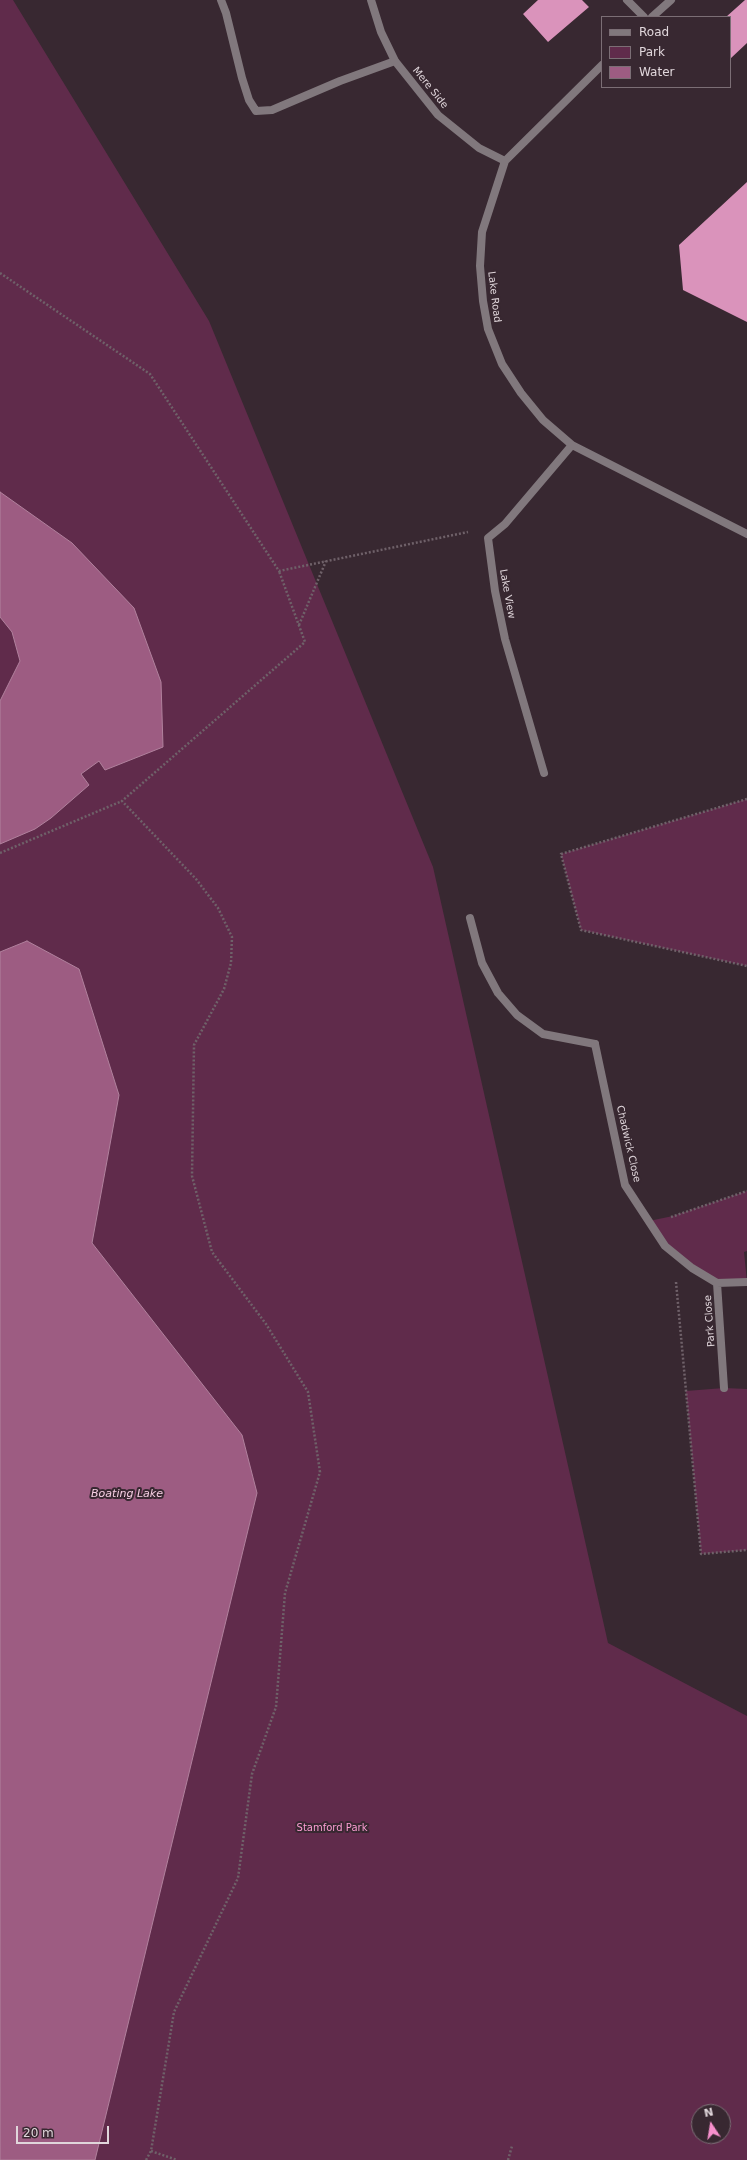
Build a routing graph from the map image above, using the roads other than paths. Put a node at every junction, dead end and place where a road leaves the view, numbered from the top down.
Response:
1 (221, 0) edge
2 (371, 0) edge
3 (626, 0) edge
4 (671, 0) edge
5 (643, 16) edge
6 (653, 16) edge
7 (395, 61) junction
8 (601, 66) edge
9 (505, 161) junction
10 (572, 445) junction
11 (747, 534) edge
12 (544, 774) dead end
13 (470, 918) dead end
14 (747, 1282) edge
15 (717, 1283) junction
16 (724, 1388) dead end

1 - 7 street
2 - 7 street, Mere Side
3 - 5 street
4 - 6 street
7 - 9 street, Mere Side
8 - 9 street, Lake Road
9 - 10 street, Lake Road
10 - 11 street, Lake Road
10 - 12 street, Lake View
13 - 15 street, Chadwick Close
14 - 15 street, Park Close
15 - 16 street, Park Close

